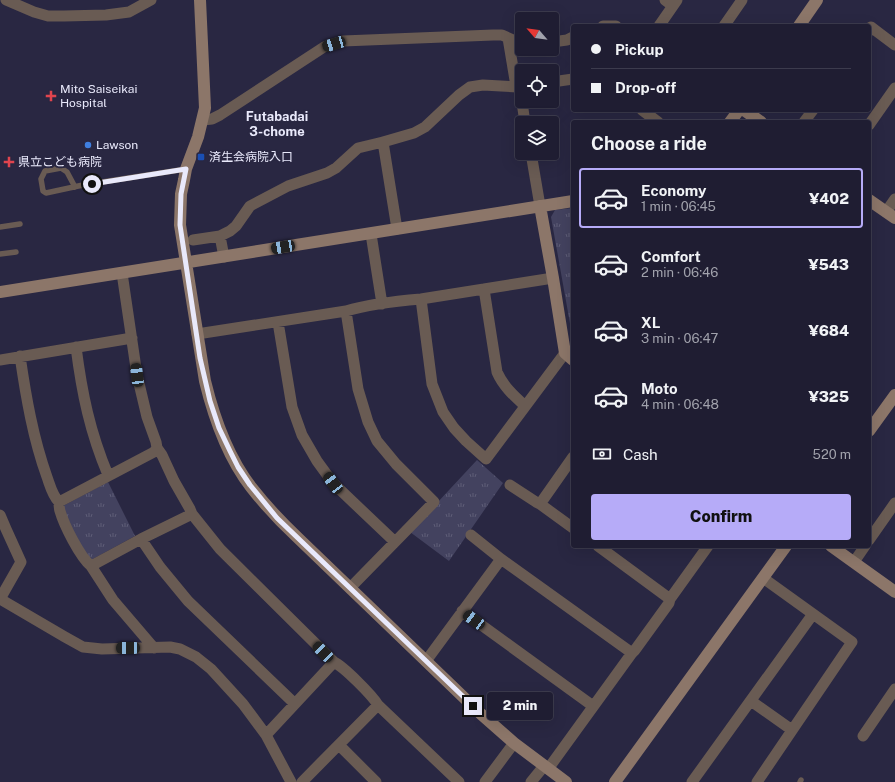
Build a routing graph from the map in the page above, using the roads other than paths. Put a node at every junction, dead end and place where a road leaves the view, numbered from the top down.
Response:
1 (6, 0) edge
2 (151, 0) edge
3 (200, 0) edge
4 (742, 0) edge
5 (817, 0) edge
6 (672, 2) edge
7 (660, 24) edge
8 (725, 24) edge
9 (800, 24) edge
10 (871, 28) edge
11 (508, 38) junction
12 (571, 38) edge
13 (515, 41) edge
14 (559, 41) edge
15 (895, 45) edge
16 (571, 79) edge
17 (515, 80) edge
18 (559, 81) edge
19 (515, 87) edge
20 (895, 88) edge
21 (645, 112) edge
22 (747, 112) edge
23 (203, 120) junction
24 (655, 120) edge
25 (758, 120) edge
26 (871, 122) edge
27 (383, 142) junction
28 (532, 160) edge
29 (186, 169) junction
30 (75, 187) junction
31 (895, 199) edge
32 (571, 201) edge
33 (871, 201) edge
34 (540, 206) junction
35 (890, 215) edge
36 (20, 224) dead end
37 (0, 227) edge
38 (397, 229) junction
39 (371, 234) junction
40 (220, 236) junction
41 (193, 240) dead end
42 (16, 252) dead end
43 (0, 254) edge
44 (224, 257) junction
45 (185, 263) junction
46 (122, 273) junction
47 (553, 278) junction
48 (484, 289) junction
49 (0, 292) edge
50 (421, 299) junction
51 (382, 304) junction
52 (346, 311) junction
53 (278, 322) junction
54 (197, 334) junction
55 (132, 338) junction
56 (76, 348) junction
57 (20, 356) junction
58 (569, 357) edge
59 (0, 360) edge
60 (895, 395) edge
61 (525, 406) junction
62 (871, 427) edge
63 (157, 448) junction
64 (571, 460) edge
65 (108, 475) junction
66 (510, 485) dead end
67 (59, 502) junction
68 (895, 503) edge
69 (540, 504) junction
70 (192, 514) junction
71 (0, 515) edge
72 (571, 527) edge
73 (471, 535) dead end
74 (871, 537) edge
75 (141, 539) junction
76 (395, 542) junction
77 (601, 548) edge
78 (707, 548) edge
79 (785, 548) edge
80 (834, 548) edge
81 (864, 548) edge
82 (502, 559) junction
83 (854, 562) junction
84 (91, 566) junction
85 (763, 578) junction
86 (350, 588) junction
87 (895, 592) edge
88 (0, 599) edge
89 (670, 599) junction
90 (462, 611) junction
91 (813, 614) junction
92 (154, 648) junction
93 (632, 653) junction
94 (426, 661) junction
95 (334, 662) junction
96 (895, 688) edge
97 (751, 701) junction
98 (295, 704) junction
99 (378, 705) junction
100 (593, 706) junction
101 (792, 730) junction
102 (266, 735) junction
103 (863, 736) dead end
104 (514, 743) junction
105 (339, 745) junction
106 (546, 767) junction
107 (291, 782) edge
108 (302, 782) edge
109 (376, 782) edge
110 (459, 782) edge
111 (486, 782) edge
112 (531, 782) edge
113 (566, 782) edge
114 (615, 782) edge
115 (692, 782) edge
116 (757, 782) edge

1 - 2 street
3 - 23 street
4 - 8 street
5 - 9 street
6 - 7 street
10 - 15 street
11 - 13 street
11 - 17 street
11 - 23 street
12 - 14 street
16 - 18 street
19 - 27 street
20 - 26 street
21 - 24 street
22 - 25 street
23 - 29 street
27 - 38 street
27 - 40 street
28 - 34 street
29 - 30 lane
29 - 45 street
30 - 30 lane
31 - 35 street
32 - 34 street
33 - 35 street
34 - 38 street
34 - 47 street
36 - 37 lane
38 - 39 street
39 - 44 street
39 - 51 street
40 - 41 street
40 - 44 street
42 - 43 lane
44 - 45 street
45 - 46 street
45 - 54 street
46 - 49 street
46 - 55 street
47 - 48 street
47 - 58 street
48 - 50 street
48 - 61 street
50 - 51 street
50 - 61 street
51 - 52 street
52 - 53 street
52 - 76 street
53 - 54 street
53 - 76 street
54 - 86 street
55 - 56 street
55 - 63 street
56 - 57 street
56 - 65 street
57 - 59 street
57 - 67 street
58 - 61 street
60 - 62 street
63 - 65 street
63 - 70 street
64 - 69 street
65 - 67 street
66 - 69 street
67 - 84 street
68 - 74 street
69 - 72 street
70 - 75 street
70 - 95 street
71 - 88 street
73 - 82 street
75 - 84 street
75 - 98 street
76 - 86 street
77 - 89 street
78 - 89 street
79 - 85 street
80 - 83 street
81 - 83 street
82 - 90 street
82 - 93 street
83 - 87 street
84 - 92 street
85 - 91 street
85 - 114 street
86 - 94 street
88 - 92 street
89 - 93 street
90 - 94 street
90 - 100 street
91 - 97 street
91 - 101 street
92 - 102 street
93 - 100 street
94 - 104 street
95 - 98 street
95 - 99 street
96 - 103 street
97 - 101 street
97 - 115 street
98 - 102 street
99 - 105 street
99 - 110 street
100 - 106 street
101 - 116 street
102 - 107 street
104 - 106 street
104 - 111 street
105 - 108 street
105 - 109 street
106 - 112 street
106 - 113 street

